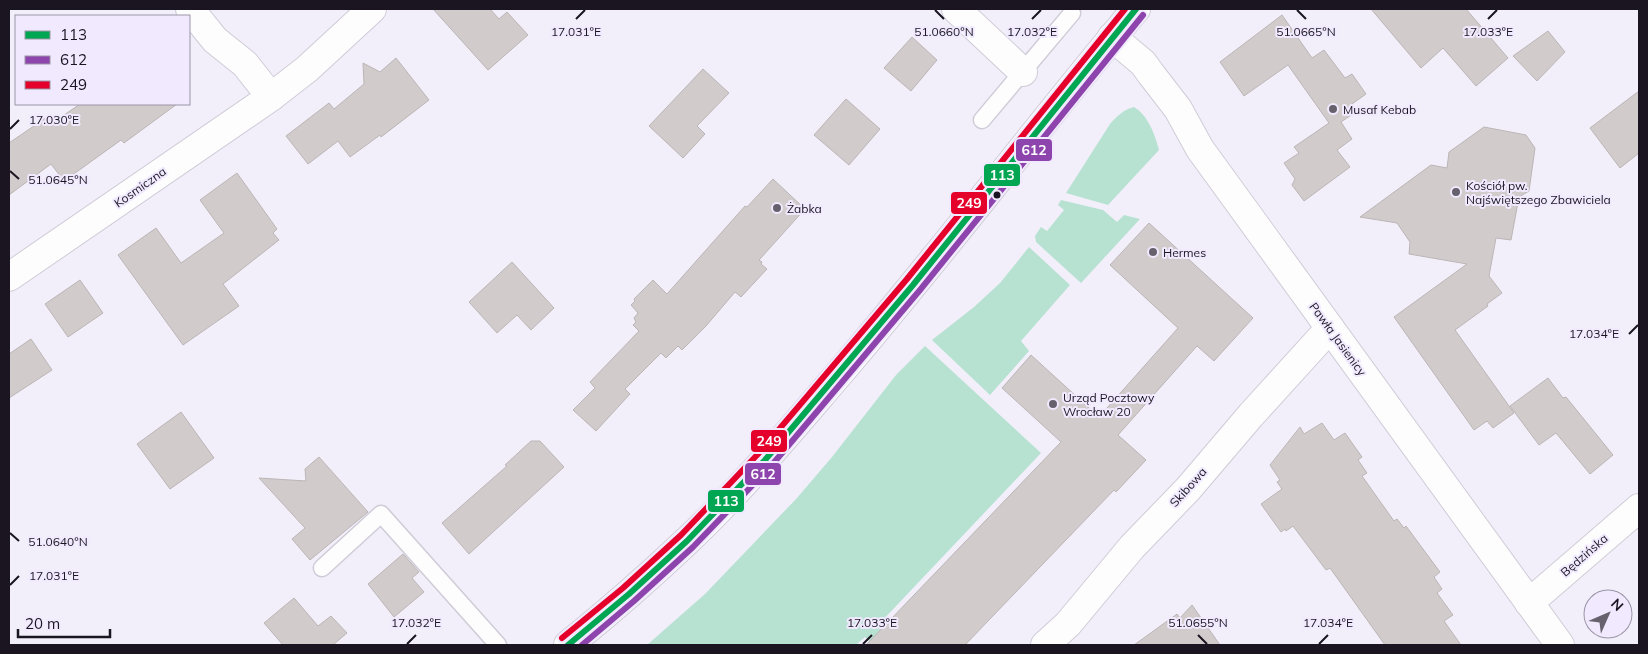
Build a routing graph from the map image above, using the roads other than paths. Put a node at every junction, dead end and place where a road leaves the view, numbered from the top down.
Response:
1 (190, 9) edge
2 (372, 9) edge
3 (956, 9) edge
4 (1136, 9) edge
5 (1072, 13) dead end
6 (1112, 37) junction
7 (1023, 72) junction
8 (270, 98) junction
9 (982, 120) dead end
10 (9, 277) edge
11 (1330, 328) junction
12 (1639, 508) edge
13 (322, 568) dead end
14 (1529, 603) junction
15 (498, 645) edge
16 (568, 645) edge
17 (1045, 645) edge
18 (1560, 645) edge

1 - 8 street
2 - 8 street, Kosmiczna
3 - 7 street
4 - 6 street
5 - 7 lane
6 - 11 street, Pawła Jasienicy
6 - 16 street
7 - 9 lane
8 - 10 street, Kosmiczna
11 - 14 street, Pawła Jasienicy
11 - 17 street, Skibowa
12 - 14 street, Będzińska
13 - 15 lane
14 - 18 street, Pawła Jasienicy

